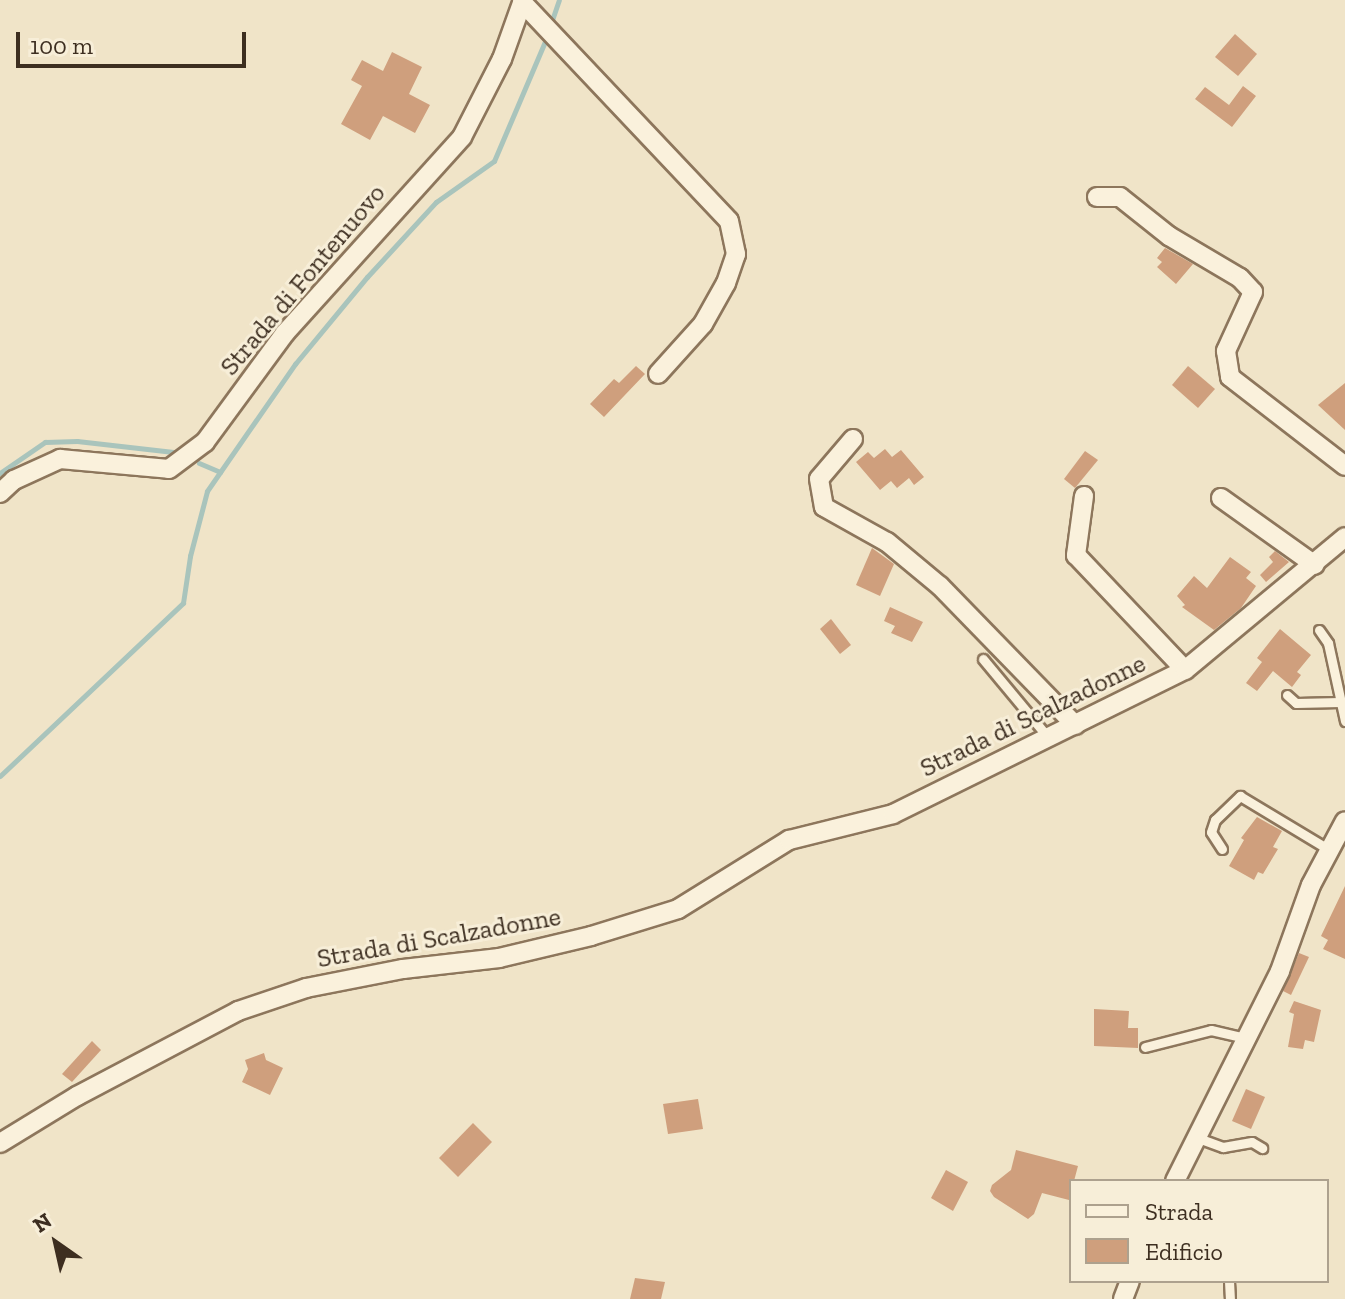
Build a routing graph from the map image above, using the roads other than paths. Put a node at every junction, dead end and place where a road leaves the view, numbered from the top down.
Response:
1 (523, 1) edge
2 (1097, 197) dead end
3 (658, 374) dead end
4 (853, 439) dead end
5 (1345, 466) edge
6 (0, 493) edge
7 (1084, 496) dead end
8 (1221, 498) dead end
9 (1345, 537) edge
10 (1315, 565) junction
11 (1319, 630) dead end
12 (983, 659) dead end
13 (1185, 670) junction
14 (1287, 695) dead end
15 (1340, 702) junction
16 (1345, 721) edge
17 (1075, 725) junction
18 (1047, 736) junction
19 (1345, 821) edge
20 (1222, 849) dead end
21 (1328, 849) junction
22 (1247, 1038) junction
23 (1145, 1047) dead end
24 (1198, 1138) junction
25 (0, 1143) edge
26 (1262, 1148) dead end
27 (1176, 1179) edge

1 - 3 street
1 - 6 street, Strada di Fontenuovo
2 - 5 street
4 - 17 street
7 - 13 street
8 - 10 street
9 - 10 street, Strada di Scalzadonne
10 - 13 street, Strada di Scalzadonne
11 - 15 lane
12 - 18 lane
13 - 17 street, Strada di Scalzadonne
14 - 15 lane
15 - 16 lane
17 - 18 street, Strada di Scalzadonne
18 - 25 street, Strada di Scalzadonne
19 - 21 street
20 - 21 lane
21 - 22 street
22 - 23 lane
22 - 24 street
24 - 26 lane
24 - 27 street

